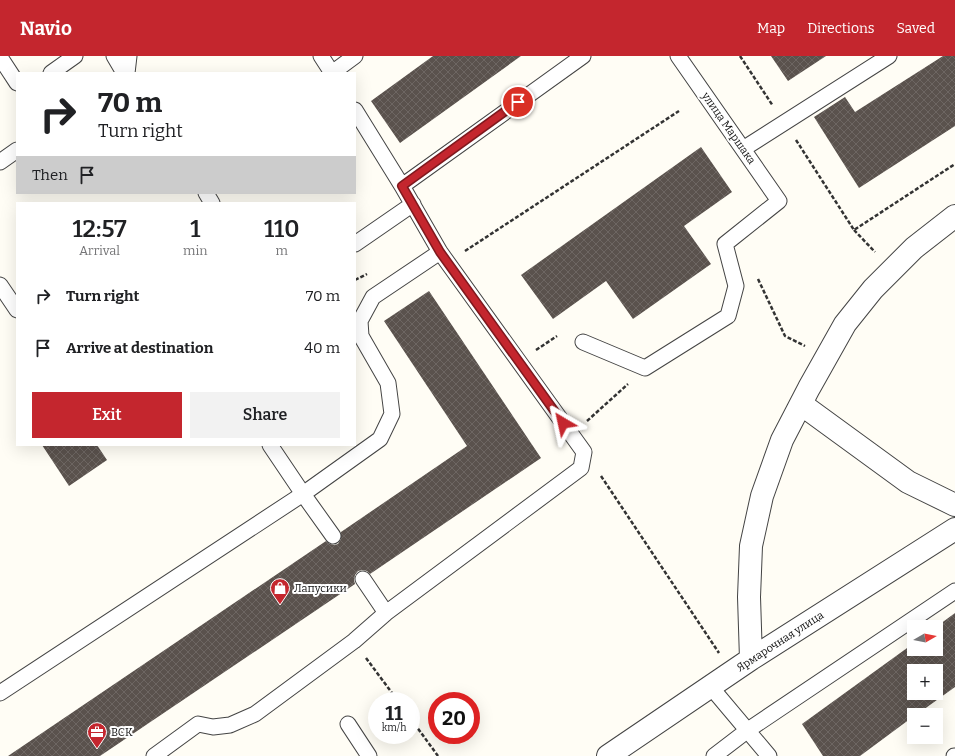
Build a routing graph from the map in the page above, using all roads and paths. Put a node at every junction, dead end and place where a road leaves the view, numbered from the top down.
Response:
1 (75, 56) edge
2 (114, 56) edge
3 (129, 56) edge
4 (321, 56) edge
5 (355, 56) edge
6 (583, 56) edge
7 (678, 56) edge
8 (740, 56) edge
9 (889, 56) edge
10 (0, 57) edge
11 (52, 72) edge
12 (125, 72) edge
13 (126, 72) edge
14 (331, 72) edge
15 (333, 72) edge
16 (16, 81) edge
17 (679, 111) dead end
18 (356, 112) edge
19 (785, 123) junction
20 (744, 149) junction
21 (16, 151) edge
22 (0, 162) edge
23 (955, 164) edge
24 (402, 186) junction
25 (413, 204) junction
26 (955, 216) edge
27 (854, 230) junction
28 (356, 243) edge
29 (444, 258) junction
30 (892, 270) junction
31 (757, 278) dead end
32 (0, 285) edge
33 (16, 309) edge
34 (583, 342) dead end
35 (826, 357) junction
36 (645, 368) junction
37 (801, 404) junction
38 (572, 435) junction
39 (271, 446) edge
40 (584, 452) junction
41 (302, 494) junction
42 (955, 505) edge
43 (955, 529) edge
44 (333, 536) dead end
45 (363, 579) dead end
46 (955, 591) edge
47 (386, 613) junction
48 (354, 641) junction
49 (750, 659) junction
50 (732, 672) junction
51 (710, 686) junction
52 (391, 692) edge
53 (0, 693) edge
54 (348, 724) dead end
55 (748, 730) junction
56 (420, 731) edge
57 (154, 756) edge
58 (369, 756) edge
59 (438, 756) edge
60 (608, 756) edge
61 (714, 756) edge
62 (769, 756) edge

1 - 11 lane
2 - 12 lane
3 - 13 lane
4 - 14 lane
5 - 15 lane
6 - 24 lane
7 - 20 lane, улица Маршака
8 - 19 path
9 - 19 lane
10 - 16 lane
17 - 29 path
18 - 24 lane
19 - 20 lane
19 - 27 path
20 - 36 lane, улица Маршака
21 - 22 lane
23 - 27 path
24 - 25 lane
25 - 28 lane
25 - 29 lane
26 - 30 street
27 - 30 path
29 - 38 lane
29 - 41 lane
30 - 35 street
31 - 35 path
32 - 33 lane
34 - 36 lane
35 - 37 street
36 - 38 path
37 - 42 street
37 - 49 street
38 - 40 lane
39 - 41 lane
40 - 47 lane
40 - 50 path
41 - 44 lane
41 - 53 lane
43 - 49 street, Ярмарочная улица
45 - 47 lane
46 - 55 lane
47 - 48 lane
48 - 52 path
48 - 57 lane
49 - 50 street, Ярмарочная улица
50 - 51 street, Ярмарочная улица
51 - 55 lane
51 - 60 street, Ярмарочная улица
54 - 58 lane
55 - 61 lane
55 - 62 lane
56 - 59 path

